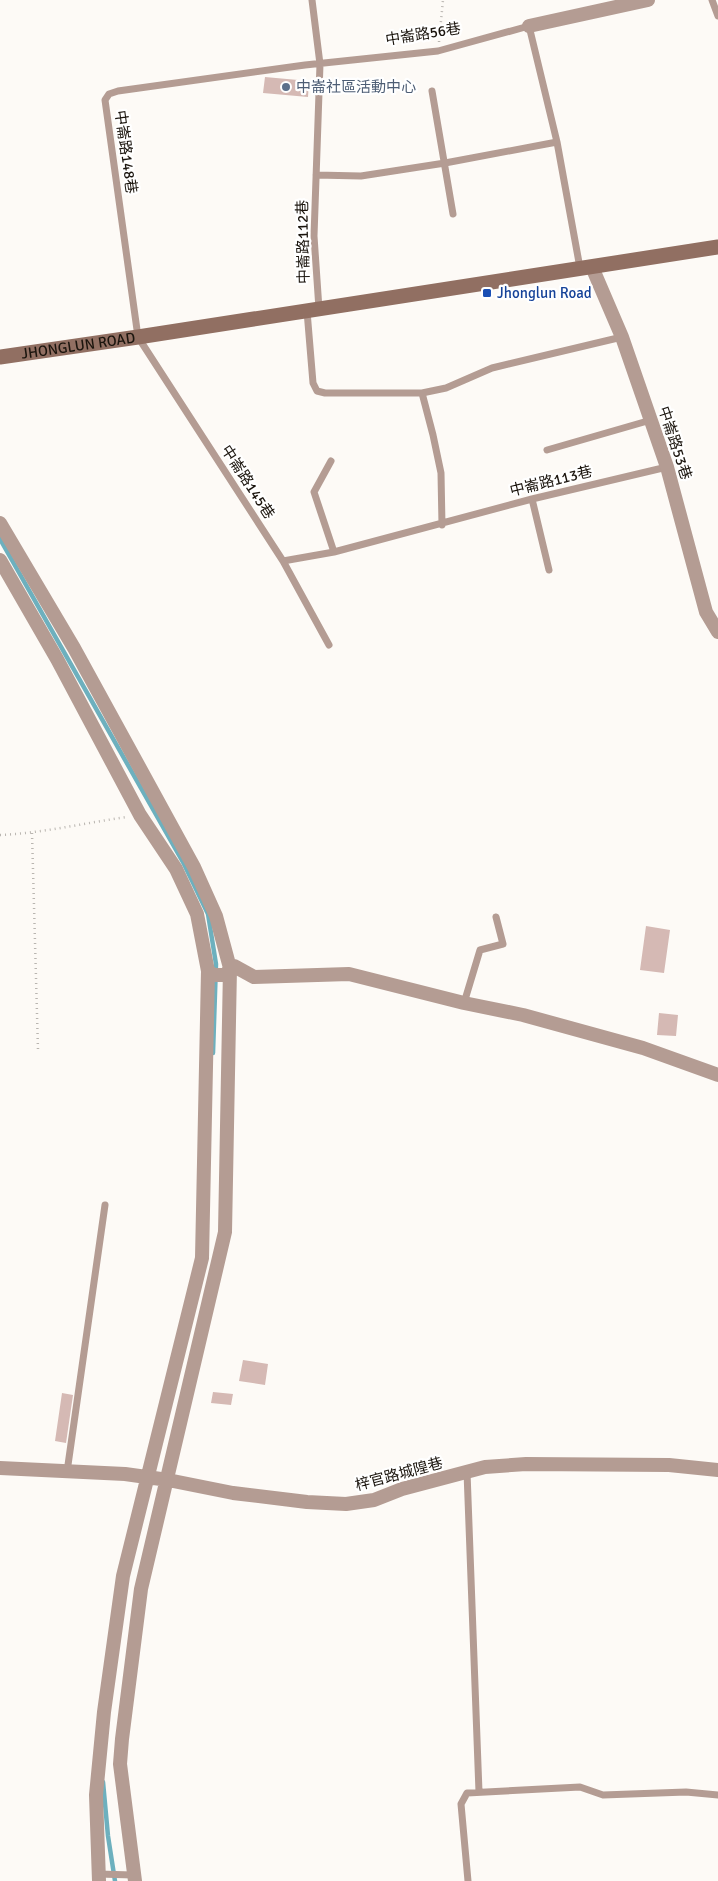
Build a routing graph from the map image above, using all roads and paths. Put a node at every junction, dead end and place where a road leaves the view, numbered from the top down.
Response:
1 (312, 0) edge
2 (443, 0) edge
3 (648, 0) edge
4 (712, 0) edge
5 (718, 16) edge
6 (529, 26) junction
7 (438, 51) junction
8 (320, 64) junction
9 (432, 91) dead end
10 (557, 142) junction
11 (445, 163) junction
12 (316, 175) junction
13 (453, 214) dead end
14 (718, 247) edge
15 (586, 267) junction
16 (313, 310) junction
17 (138, 337) junction
18 (622, 337) junction
19 (0, 357) edge
20 (422, 393) junction
21 (651, 420) junction
22 (547, 450) dead end
23 (331, 461) dead end
24 (667, 467) junction
25 (532, 499) junction
26 (0, 523) edge
27 (442, 525) junction
28 (334, 552) junction
29 (0, 560) edge
30 (282, 561) junction
31 (549, 570) dead end
32 (718, 632) edge
33 (329, 645) dead end
34 (65, 654) junction
35 (140, 815) junction
36 (32, 833) junction
37 (0, 836) edge
38 (496, 917) dead end
39 (219, 972) junction
40 (464, 1002) junction
41 (38, 1050) dead end
42 (718, 1075) edge
43 (105, 1204) dead end
44 (214, 1231) junction
45 (0, 1468) edge
46 (718, 1470) edge
47 (67, 1472) junction
48 (467, 1472) junction
49 (147, 1477) junction
50 (168, 1480) junction
51 (479, 1792) junction
52 (718, 1795) edge
53 (99, 1876) edge
54 (130, 1876) edge
55 (468, 1881) edge

1 - 8 lane, 中崙路112巷
2 - 7 path
3 - 6 street, 中崙路56巷
4 - 5 lane
6 - 7 lane, 中崙路56巷
6 - 10 lane
7 - 8 lane, 中崙路56巷
8 - 12 lane, 中崙路112巷
8 - 17 lane, 中崙路148巷
9 - 11 lane
10 - 11 lane
10 - 15 lane
11 - 12 lane
11 - 13 lane
12 - 16 lane, 中崙路112巷
14 - 15 street, JHONGLUN ROAD
15 - 16 street, JHONGLUN ROAD
15 - 18 street, 中崙路53巷
16 - 17 street, JHONGLUN ROAD
16 - 20 lane
17 - 19 street, JHONGLUN ROAD
17 - 30 lane, 中崙路145巷
18 - 20 lane
18 - 21 street, 中崙路53巷
20 - 27 lane
21 - 22 lane
21 - 24 street, 中崙路53巷
23 - 28 lane
24 - 25 lane, 中崙路113巷
24 - 32 street, 中崙路53巷
25 - 27 lane, 中崙路113巷
25 - 31 lane
26 - 34 street
27 - 28 lane, 中崙路113巷
28 - 30 lane, 中崙路113巷
29 - 34 street
30 - 33 lane, 中崙路145巷
34 - 35 street
34 - 39 street
35 - 36 path
35 - 39 street
36 - 37 path
36 - 41 path
38 - 40 lane
39 - 40 street
39 - 44 street
39 - 44 street
40 - 42 street
43 - 47 lane
44 - 49 street
44 - 50 street
45 - 47 street, 梓官路城隍巷
46 - 48 street, 梓官路城隍巷
47 - 49 street, 梓官路城隍巷
48 - 50 street, 梓官路城隍巷
48 - 51 lane
49 - 50 street, 梓官路城隍巷
49 - 53 street
50 - 54 street
51 - 52 lane
51 - 55 lane
53 - 54 lane

